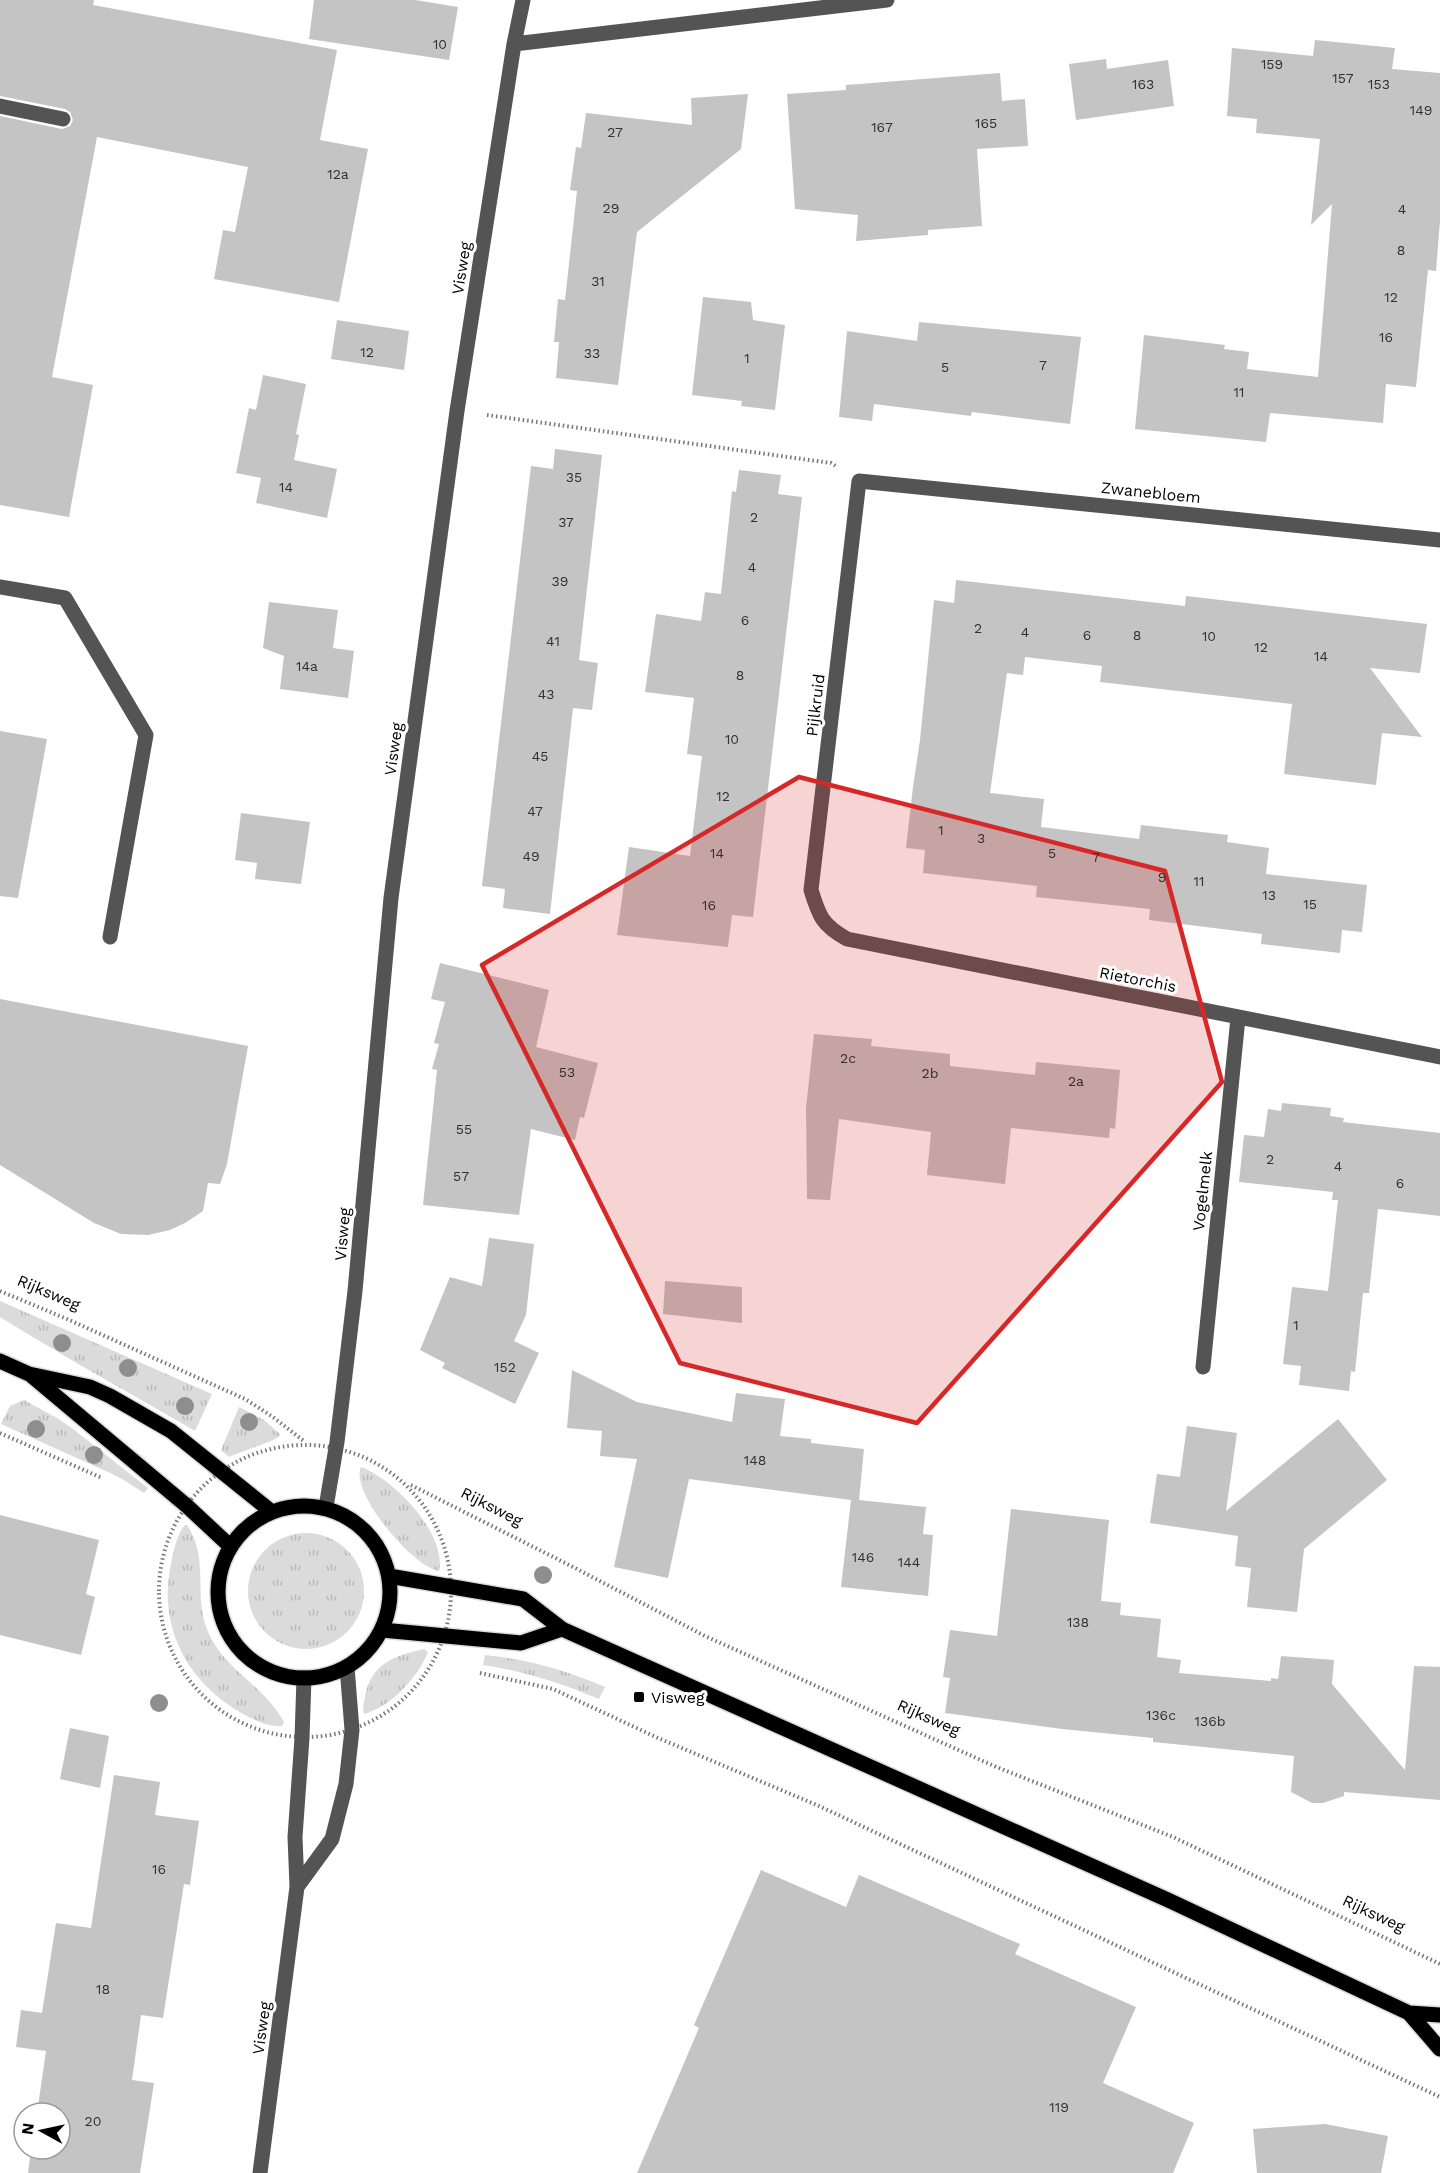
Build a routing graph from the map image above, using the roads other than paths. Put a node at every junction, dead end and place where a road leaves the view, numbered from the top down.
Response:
1 (523, 0) edge
2 (887, 0) edge
3 (514, 44) junction
4 (0, 106) edge
5 (63, 119) dead end
6 (859, 481) joint
7 (1440, 540) edge
8 (0, 587) edge
9 (831, 930) joint
10 (110, 937) dead end
11 (1238, 1018) junction
12 (1440, 1057) edge
13 (0, 1361) edge
14 (1203, 1367) dead end
15 (29, 1374) junction
16 (326, 1508) junction
17 (272, 1512) junction
18 (231, 1547) junction
19 (389, 1576) junction
20 (562, 1629) junction
21 (382, 1630) junction
22 (347, 1667) junction
23 (304, 1678) junction
24 (297, 1887) junction
25 (1409, 2013) junction
26 (1440, 2015) edge
27 (1440, 2049) edge
28 (260, 2173) edge

1 - 3 street, Visweg
2 - 3 street
3 - 16 street, Visweg
4 - 5 street
6 - 7 street, Zwanebloem
6 - 9 street, Pijlkruid
8 - 10 street
9 - 11 street, Rietorchis
11 - 12 street, Rietorchis
11 - 14 street, Vogelmelk
13 - 15 main road
15 - 17 main road
15 - 18 main road
16 - 17 main road
16 - 19 main road
17 - 18 main road
18 - 23 main road
19 - 20 main road
19 - 21 main road
20 - 21 main road
20 - 25 main road
21 - 22 main road
22 - 23 main road
22 - 24 street, Visweg
23 - 24 street, Visweg
24 - 28 street, Visweg
25 - 26 main road
25 - 27 main road

